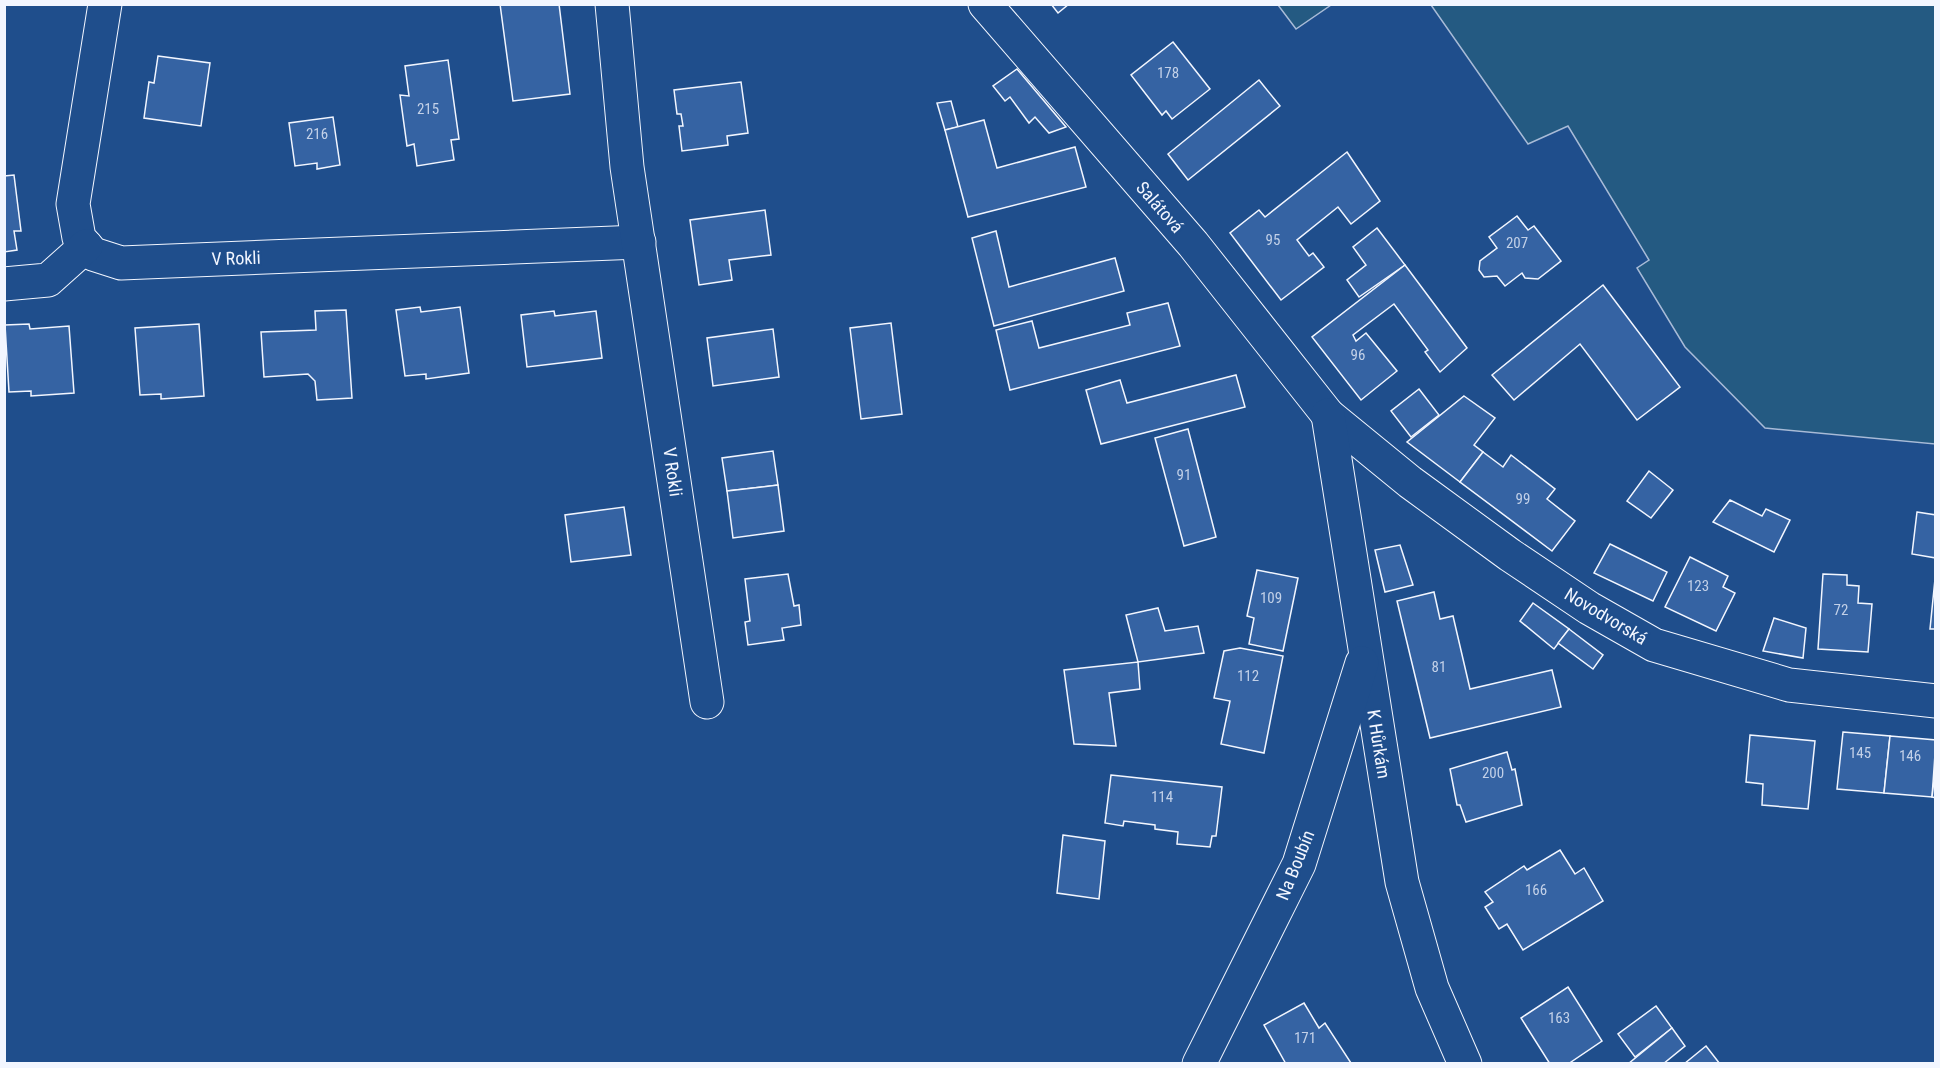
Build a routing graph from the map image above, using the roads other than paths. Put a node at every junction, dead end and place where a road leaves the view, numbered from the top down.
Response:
1 (105, 4) edge
2 (612, 4) edge
3 (986, 4) edge
4 (639, 242) junction
5 (86, 246) junction
6 (4, 284) edge
7 (1328, 415) junction
8 (1364, 655) junction
9 (1935, 701) edge
10 (707, 702) dead end
11 (1199, 1064) edge
12 (1465, 1064) edge

1 - 5 street
2 - 4 street, V Rokli
3 - 7 street, Salátová
4 - 5 street, V Rokli
4 - 10 street, V Rokli
5 - 6 street
7 - 8 street, K Hůrkám
7 - 9 street, Novodvorská
8 - 11 street, Na Boubín
8 - 12 street, K Hůrkám

